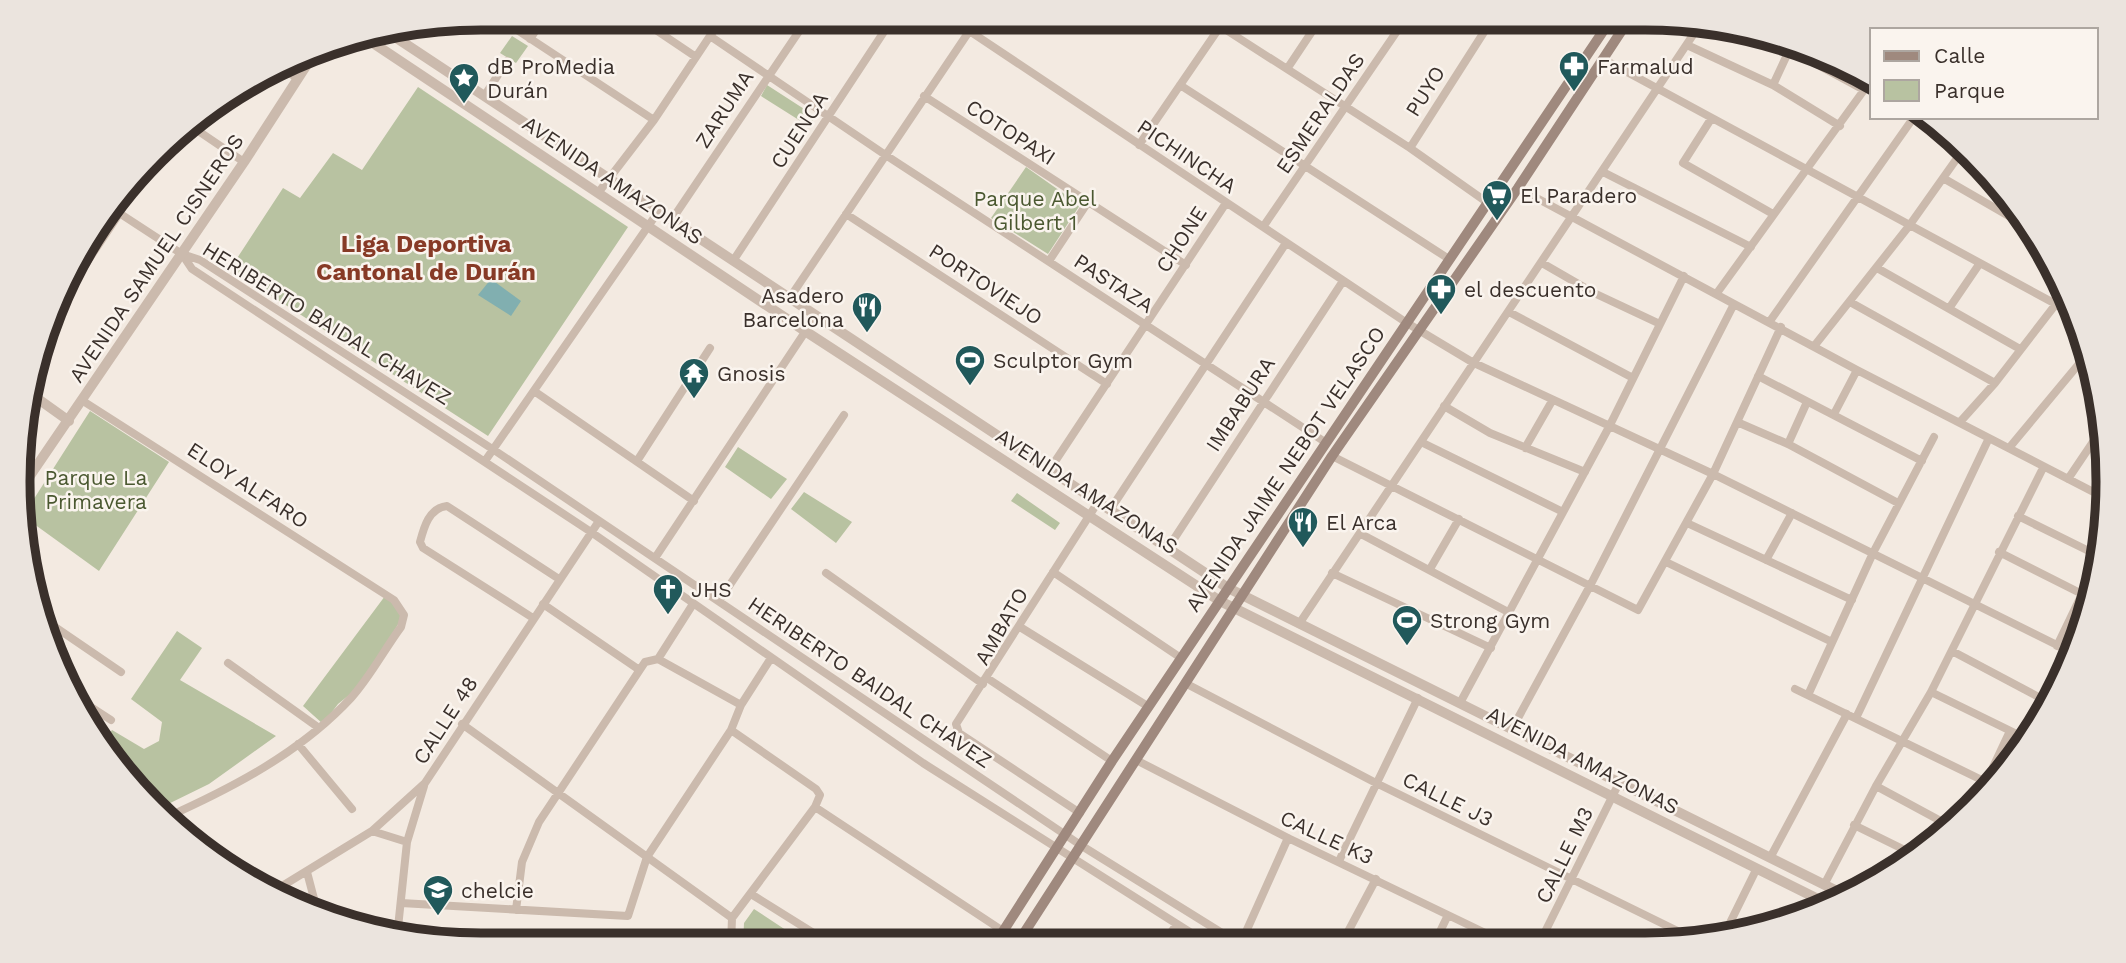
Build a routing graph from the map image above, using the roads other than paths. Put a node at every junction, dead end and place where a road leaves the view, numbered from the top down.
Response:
1 (517, 30) edge
2 (536, 30) edge
3 (656, 30) edge
4 (714, 30) edge
5 (800, 30) edge
6 (885, 30) edge
7 (970, 30) joint
8 (1217, 30) edge
9 (1226, 30) edge
10 (1313, 30) edge
11 (1398, 30) edge
12 (1485, 30) edge
13 (1604, 30) edge
14 (1622, 30) edge
15 (1695, 33) edge
16 (710, 36) junction
17 (396, 38) edge
18 (530, 39) junction
19 (373, 43) edge
20 (1687, 45) junction
21 (1788, 53) edge
22 (696, 57) junction
23 (1603, 59) junction
24 (507, 61) dead end
25 (307, 65) edge
26 (1287, 69) junction
27 (1832, 71) edge
28 (289, 73) edge
29 (767, 76) junction
30 (298, 79) junction
31 (1180, 85) junction
32 (1773, 85) junction
33 (1656, 90) junction
34 (1864, 90) joint
35 (485, 95) junction
36 (924, 96) junction
37 (1347, 107) junction
38 (829, 117) junction
39 (1711, 119) junction
40 (1913, 119) edge
41 (654, 120) junction
42 (1840, 126) junction
43 (197, 130) edge
44 (1139, 145) junction
45 (1410, 148) junction
46 (884, 154) junction
47 (1958, 157) edge
48 (244, 162) junction
49 (1307, 165) junction
50 (1810, 168) junction
51 (1603, 172) junction
52 (609, 177) junction
53 (1943, 178) junction
54 (1518, 188) junction
55 (598, 193) junction
56 (1857, 197) junction
57 (1088, 202) junction
58 (1226, 203) junction
59 (1488, 203) junction
60 (658, 212) junction
61 (118, 213) edge
62 (846, 214) junction
63 (1773, 214) junction
64 (2010, 217) edge
65 (1572, 219) junction
66 (671, 221) junction
67 (648, 226) junction
68 (1909, 226) junction
69 (1263, 227) junction
70 (1286, 243) junction
71 (1751, 247) junction
72 (182, 254) junction
73 (1449, 259) junction
74 (733, 261) junction
75 (1049, 261) junction
76 (1542, 262) junction
77 (1980, 263) junction
78 (1186, 265) junction
79 (1877, 268) junction
80 (1684, 276) junction
81 (1343, 281) junction
82 (1717, 293) junction
83 (789, 299) junction
84 (2058, 300) edge
85 (1850, 302) junction
86 (1734, 304) junction
87 (2055, 304) junction
88 (1950, 307) junction
89 (2061, 307) edge
90 (1509, 312) junction
91 (815, 317) junction
92 (1770, 321) junction
93 (1406, 323) junction
94 (1146, 324) junction
95 (1660, 324) junction
96 (1781, 327) junction
97 (805, 331) junction
98 (1420, 331) junction
99 (1815, 345) junction
100 (710, 348) dead end
101 (2020, 349) junction
102 (1472, 362) junction
103 (2080, 362) edge
104 (1206, 364) junction
105 (1857, 370) junction
106 (1758, 376) junction
107 (1633, 378) junction
108 (1995, 383) junction
109 (1107, 384) junction
110 (534, 391) junction
111 (37, 398) edge
112 (83, 401) junction
113 (1262, 401) junction
114 (1552, 401) junction
115 (1807, 402) junction
116 (1444, 406) junction
117 (1834, 414) junction
118 (844, 415) dead end
119 (69, 421) junction
120 (1737, 422) junction
121 (1960, 422) junction
122 (1609, 427) junction
123 (1934, 437) dead end
124 (1989, 438) junction
125 (1325, 442) junction
126 (1421, 442) junction
127 (2094, 442) edge
128 (1788, 444) junction
129 (1525, 448) junction
130 (2009, 448) junction
131 (494, 450) junction
132 (1660, 450) junction
133 (1332, 456) junction
134 (485, 461) junction
135 (637, 461) junction
136 (1922, 461) junction
137 (2043, 468) junction
138 (1050, 469) junction
139 (1585, 472) junction
140 (1713, 474) junction
141 (30, 476) edge
142 (2068, 479) junction
143 (1390, 488) junction
144 (2096, 493) edge
145 (694, 501) junction
146 (1098, 502) junction
147 (1898, 503) junction
148 (1110, 510) junction
149 (1563, 512) junction
150 (1792, 513) junction
151 (1090, 516) junction
152 (2018, 516) junction
153 (1459, 519) junction
154 (599, 521) junction
155 (1687, 523) junction
156 (591, 532) junction
157 (1361, 534) junction
158 (1168, 548) junction
159 (1999, 552) junction
160 (2090, 552) edge
161 (1873, 553) junction
162 (655, 558) junction
163 (1539, 560) junction
164 (1766, 560) junction
165 (1666, 562) junction
166 (1430, 569) junction
167 (1053, 572) junction
168 (825, 573) dead end
169 (1332, 573) junction
170 (1922, 578) junction
171 (559, 579) junction
172 (1591, 584) junction
173 (1228, 588) junction
174 (2082, 594) joint
175 (1242, 596) junction
176 (719, 600) junction
177 (1852, 600) junction
178 (1220, 601) junction
179 (543, 604) junction
180 (694, 604) junction
181 (1975, 604) junction
182 (1235, 607) junction
183 (1510, 612) junction
184 (533, 618) junction
185 (1299, 624) junction
186 (54, 626) edge
187 (1020, 627) junction
188 (1830, 641) junction
189 (2057, 646) junction
190 (1491, 648) junction
191 (2064, 649) edge
192 (1952, 651) junction
193 (771, 658) junction
194 (1181, 658) junction
195 (658, 659) junction
196 (228, 663) dead end
197 (638, 668) junction
198 (121, 672) dead end
199 (985, 681) junction
200 (1185, 682) junction
201 (1795, 689) dead end
202 (1931, 692) junction
203 (1808, 695) junction
204 (1418, 698) junction
205 (2041, 698) edge
206 (1460, 703) junction
207 (741, 705) junction
208 (89, 706) edge
209 (1149, 707) junction
210 (1847, 714) junction
211 (1856, 718) junction
212 (111, 720) dead end
213 (462, 724) junction
214 (319, 728) junction
215 (1512, 729) junction
216 (731, 730) junction
217 (2010, 731) junction
218 (2018, 735) edge
219 (1903, 741) junction
220 (298, 744) junction
221 (1136, 760) junction
222 (1112, 761) junction
223 (1996, 765) edge
224 (1983, 780) edge
225 (425, 783) junction
226 (1376, 783) junction
227 (1619, 783) junction
228 (1875, 786) junction
229 (556, 792) junction
230 (1612, 797) junction
231 (815, 807) junction
232 (352, 809) dead end
233 (176, 813) edge
234 (1080, 813) junction
235 (1941, 821) edge
236 (1854, 825) junction
237 (372, 831) junction
238 (1066, 836) junction
239 (1288, 838) junction
240 (407, 842) junction
241 (1082, 846) junction
242 (1056, 850) junction
243 (1905, 850) edge
244 (647, 857) junction
245 (1073, 858) junction
246 (1770, 858) junction
247 (1339, 861) junction
248 (1756, 870) junction
249 (307, 872) junction
250 (1376, 879) junction
251 (1572, 880) junction
252 (1824, 885) junction
253 (281, 887) edge
254 (1836, 891) edge
255 (751, 894) junction
256 (1817, 899) edge
257 (314, 901) edge
258 (401, 903) junction
259 (516, 910) junction
260 (1448, 915) junction
261 (732, 918) junction
262 (1177, 924) junction
263 (398, 926) edge
264 (1729, 926) edge
265 (1003, 931) joint
266 (1677, 932) edge
267 (731, 933) edge
268 (813, 933) edge
269 (1025, 933) edge
270 (1170, 933) edge
271 (1191, 933) edge
272 (1223, 933) edge
273 (1244, 933) edge
274 (1347, 933) edge
275 (1439, 933) edge
276 (1485, 933) edge
277 (1545, 933) edge

1 - 18 street
2 - 18 street
3 - 22 street
4 - 16 street
5 - 29 street, ZARUMA
6 - 38 street, CUENCA
7 - 36 street
7 - 44 street, PICHINCHA
8 - 31 street
9 - 26 street
10 - 26 street
11 - 37 street, ESMERALDAS
12 - 45 street, PUYO
13 - 59 main road, AVENIDA JAIME NEBOT VELASCO
14 - 23 main road, AVENIDA JAIME NEBOT VELASCO
15 - 20 street
16 - 22 street
16 - 29 street, PASTAZA
17 - 35 street, AVENIDA AMAZONAS
18 - 41 street
19 - 55 street, AVENIDA AMAZONAS
20 - 32 street
20 - 33 street
21 - 32 street
22 - 41 street
23 - 33 street
23 - 54 main road, AVENIDA JAIME NEBOT VELASCO
24 - 35 street
25 - 30 street, AVENIDA SAMUEL CISNEROS
26 - 37 street
27 - 34 street
28 - 30 street
29 - 38 street, PASTAZA
29 - 66 street, ZARUMA
30 - 48 street, AVENIDA SAMUEL CISNEROS
31 - 44 street
31 - 49 street
32 - 42 street
33 - 39 street
33 - 51 street
34 - 42 street
35 - 52 street, AVENIDA AMAZONAS
36 - 46 street
36 - 57 street, COTOPAXI
37 - 45 street
37 - 49 street, ESMERALDAS
38 - 46 street, PASTAZA
38 - 74 street, CUENCA
39 - 50 street
39 - 63 street
40 - 56 street
41 - 52 street
42 - 50 street
43 - 48 street
44 - 58 street, PICHINCHA
45 - 59 street
46 - 62 street
46 - 75 street, PASTAZA
47 - 53 street
48 - 72 street, AVENIDA SAMUEL CISNEROS
49 - 69 street, ESMERALDAS
49 - 73 street
50 - 56 street
50 - 63 street
51 - 65 street
51 - 71 street
52 - 55 street
52 - 60 street, AVENIDA AMAZONAS
53 - 64 street
53 - 68 street
54 - 65 street
54 - 98 main road, AVENIDA JAIME NEBOT VELASCO
55 - 67 street, AVENIDA AMAZONAS
56 - 68 street
56 - 92 street
57 - 75 street
57 - 78 street, COTOPAXI
58 - 69 street, PICHINCHA
58 - 78 street, CHONE
59 - 73 main road, AVENIDA JAIME NEBOT VELASCO
60 - 66 street, AVENIDA AMAZONAS
60 - 67 street
61 - 72 street
62 - 83 street
62 - 109 street, PORTOVIEJO
63 - 71 street
65 - 76 street
65 - 80 street
66 - 74 street, AVENIDA AMAZONAS
67 - 97 street, AVENIDA AMAZONAS
67 - 110 street
68 - 77 street
68 - 79 street
69 - 70 street, PICHINCHA
70 - 81 street, PICHINCHA
70 - 104 street
71 - 82 street
72 - 112 street, AVENIDA SAMUEL CISNEROS
72 - 131 street, HERIBERTO BAIDAL CHAVEZ
72 - 134 street, HERIBERTO BAIDAL CHAVEZ
73 - 93 main road, AVENIDA JAIME NEBOT VELASCO
74 - 83 street, AVENIDA AMAZONAS
75 - 94 street, PASTAZA
76 - 90 street
76 - 95 street
77 - 87 street
77 - 88 street
78 - 94 street, CHONE
79 - 85 street
79 - 88 street
80 - 82 street
80 - 95 street
81 - 93 street, PICHINCHA
81 - 113 street, IMBABURA
82 - 86 street
83 - 91 street, AVENIDA AMAZONAS
84 - 87 street
85 - 99 street
85 - 108 street
86 - 92 street
86 - 132 street
87 - 89 street
87 - 101 street
88 - 101 street
90 - 102 street
90 - 107 street
91 - 97 street
91 - 138 street, AVENIDA AMAZONAS
92 - 96 street
93 - 98 street, PICHINCHA
93 - 125 main road, AVENIDA JAIME NEBOT VELASCO
94 - 104 street, PASTAZA
94 - 109 street, CHONE
95 - 107 street
96 - 99 street
96 - 106 street
97 - 145 street
97 - 151 street, AVENIDA AMAZONAS
98 - 102 street, PICHINCHA
98 - 133 main road, AVENIDA JAIME NEBOT VELASCO
99 - 105 street
100 - 135 street
101 - 108 street
102 - 114 street, PICHINCHA
102 - 116 street
103 - 130 street
104 - 113 street, PASTAZA
104 - 148 street
105 - 117 street
105 - 121 street
106 - 115 street
106 - 120 street
107 - 122 street
108 - 121 street
109 - 138 street, CHONE
110 - 131 street
110 - 135 street
111 - 119 street
112 - 119 street, AVENIDA SAMUEL CISNEROS
112 - 214 street, ELOY ALFARO
113 - 125 street, PASTAZA
113 - 158 street, IMBABURA
114 - 122 street, PICHINCHA
114 - 129 street
115 - 117 street
115 - 128 street
116 - 126 street
116 - 129 street
117 - 136 street
118 - 176 street
119 - 141 street, AVENIDA SAMUEL CISNEROS
120 - 128 street
120 - 140 street
121 - 124 street
122 - 132 street, PICHINCHA
122 - 139 street
123 - 136 street
124 - 130 street
124 - 170 street
125 - 173 main road, AVENIDA JAIME NEBOT VELASCO
126 - 143 street
126 - 149 street
127 - 142 street
128 - 147 street
129 - 139 street
130 - 137 street
131 - 134 street
131 - 154 street, HERIBERTO BAIDAL CHAVEZ
132 - 140 street, PICHINCHA
132 - 172 street
133 - 143 street
133 - 175 main road, AVENIDA JAIME NEBOT VELASCO
134 - 156 street, HERIBERTO BAIDAL CHAVEZ
135 - 145 street
136 - 147 street
137 - 142 street
137 - 152 street
138 - 146 street, AVENIDA AMAZONAS
139 - 149 street
140 - 150 street, PICHINCHA
140 - 155 street
142 - 144 street
143 - 153 street
143 - 157 street
145 - 162 street
146 - 148 street, AVENIDA AMAZONAS
146 - 151 street, AMBATO
147 - 161 street
148 - 158 street, AVENIDA AMAZONAS
149 - 163 street
150 - 161 street, PICHINCHA
150 - 164 street
151 - 167 street, AMBATO
151 - 178 street, AVENIDA AMAZONAS
152 - 159 street
152 - 160 street
153 - 163 street
153 - 166 street
154 - 156 street, CALLE 48
154 - 162 street, HERIBERTO BAIDAL CHAVEZ
155 - 164 street
155 - 165 street
156 - 171 street, CALLE 48
156 - 180 street, HERIBERTO BAIDAL CHAVEZ
157 - 166 street
157 - 169 street
158 - 173 street, AVENIDA AMAZONAS
159 - 174 street
159 - 181 street
161 - 170 street, PICHINCHA
161 - 177 street
162 - 176 street, HERIBERTO BAIDAL CHAVEZ
163 - 172 street
163 - 183 street
164 - 177 street
165 - 172 street
165 - 188 street
166 - 183 street
167 - 187 street, AMBATO
167 - 194 street
168 - 199 street
169 - 185 street
169 - 190 street
170 - 181 street, PICHINCHA
170 - 211 street
171 - 179 street, CALLE 48
171 - 184 street
172 - 215 street
173 - 175 street, AVENIDA AMAZONAS
173 - 178 main road, AVENIDA JAIME NEBOT VELASCO
174 - 189 street
175 - 182 main road, AVENIDA JAIME NEBOT VELASCO
175 - 185 street, AVENIDA AMAZONAS
176 - 238 street, HERIBERTO BAIDAL CHAVEZ
177 - 188 street
178 - 182 street, AVENIDA AMAZONAS
178 - 194 main road, AVENIDA JAIME NEBOT VELASCO
179 - 184 street, CALLE 48
179 - 197 street
180 - 193 street, HERIBERTO BAIDAL CHAVEZ
180 - 195 street
181 - 189 street, PICHINCHA
181 - 192 street
182 - 200 main road, AVENIDA JAIME NEBOT VELASCO
182 - 204 street, AVENIDA AMAZONAS
183 - 190 street
184 - 213 street, CALLE 48
185 - 206 street, AVENIDA AMAZONAS
186 - 198 street
187 - 199 street, AMBATO
187 - 209 street
188 - 203 street
189 - 191 street, PICHINCHA
190 - 206 street
192 - 202 street
192 - 205 street
193 - 207 street
193 - 242 street, HERIBERTO BAIDAL CHAVEZ
194 - 209 main road, AVENIDA JAIME NEBOT VELASCO
195 - 197 street
195 - 207 street
196 - 214 street
197 - 229 street
199 - 222 street, AMBATO
199 - 234 street
200 - 221 main road, AVENIDA JAIME NEBOT VELASCO
200 - 226 street, CALLE J3
201 - 203 street
202 - 217 street
202 - 219 street
203 - 210 street
204 - 226 street
204 - 230 street, AVENIDA AMAZONAS
206 - 215 street, AVENIDA AMAZONAS
207 - 216 street
208 - 212 street
209 - 222 main road, AVENIDA JAIME NEBOT VELASCO
210 - 211 street
210 - 246 street
211 - 219 street
213 - 225 street, CALLE 48
213 - 229 street
214 - 220 street
215 - 227 street, AVENIDA AMAZONAS
216 - 231 street
216 - 244 street
217 - 218 street
217 - 223 street
219 - 224 street
219 - 228 street
220 - 232 street
220 - 233 street
221 - 239 street, CALLE K3
221 - 241 main road, AVENIDA JAIME NEBOT VELASCO
222 - 234 main road, AVENIDA JAIME NEBOT VELASCO
225 - 237 street, CALLE 48
225 - 240 street
226 - 247 street
226 - 251 street, CALLE J3
227 - 230 street, CALLE M3
227 - 246 street, AVENIDA AMAZONAS
228 - 235 street
228 - 236 street
229 - 244 street
229 - 259 street
230 - 248 street, AVENIDA AMAZONAS
230 - 251 street, CALLE M3
231 - 255 street
231 - 265 street
234 - 238 main road, AVENIDA JAIME NEBOT VELASCO
236 - 243 street
236 - 252 street
237 - 240 street
237 - 249 street, CALLE 48
238 - 241 street, HERIBERTO BAIDAL CHAVEZ
238 - 242 main road, AVENIDA JAIME NEBOT VELASCO
239 - 247 street, CALLE K3
239 - 273 street
240 - 258 street
241 - 245 main road, AVENIDA JAIME NEBOT VELASCO
241 - 272 street, HERIBERTO BAIDAL CHAVEZ
242 - 245 street, HERIBERTO BAIDAL CHAVEZ
242 - 265 main road, AVENIDA JAIME NEBOT VELASCO
244 - 259 street
244 - 261 street
245 - 262 street, HERIBERTO BAIDAL CHAVEZ
245 - 269 main road, AVENIDA JAIME NEBOT VELASCO
246 - 252 street, AVENIDA AMAZONAS
247 - 250 street, CALLE K3
248 - 256 street, AVENIDA AMAZONAS
248 - 264 street
249 - 253 street, CALLE 48
249 - 257 street
250 - 260 street, CALLE K3
250 - 274 street
251 - 266 street, CALLE J3
251 - 277 street, CALLE M3
252 - 254 street, AVENIDA AMAZONAS
255 - 261 street
255 - 268 street
258 - 259 street
258 - 263 street
260 - 275 street
260 - 276 street, CALLE K3
261 - 267 street
262 - 270 street
262 - 271 street, HERIBERTO BAIDAL CHAVEZ

